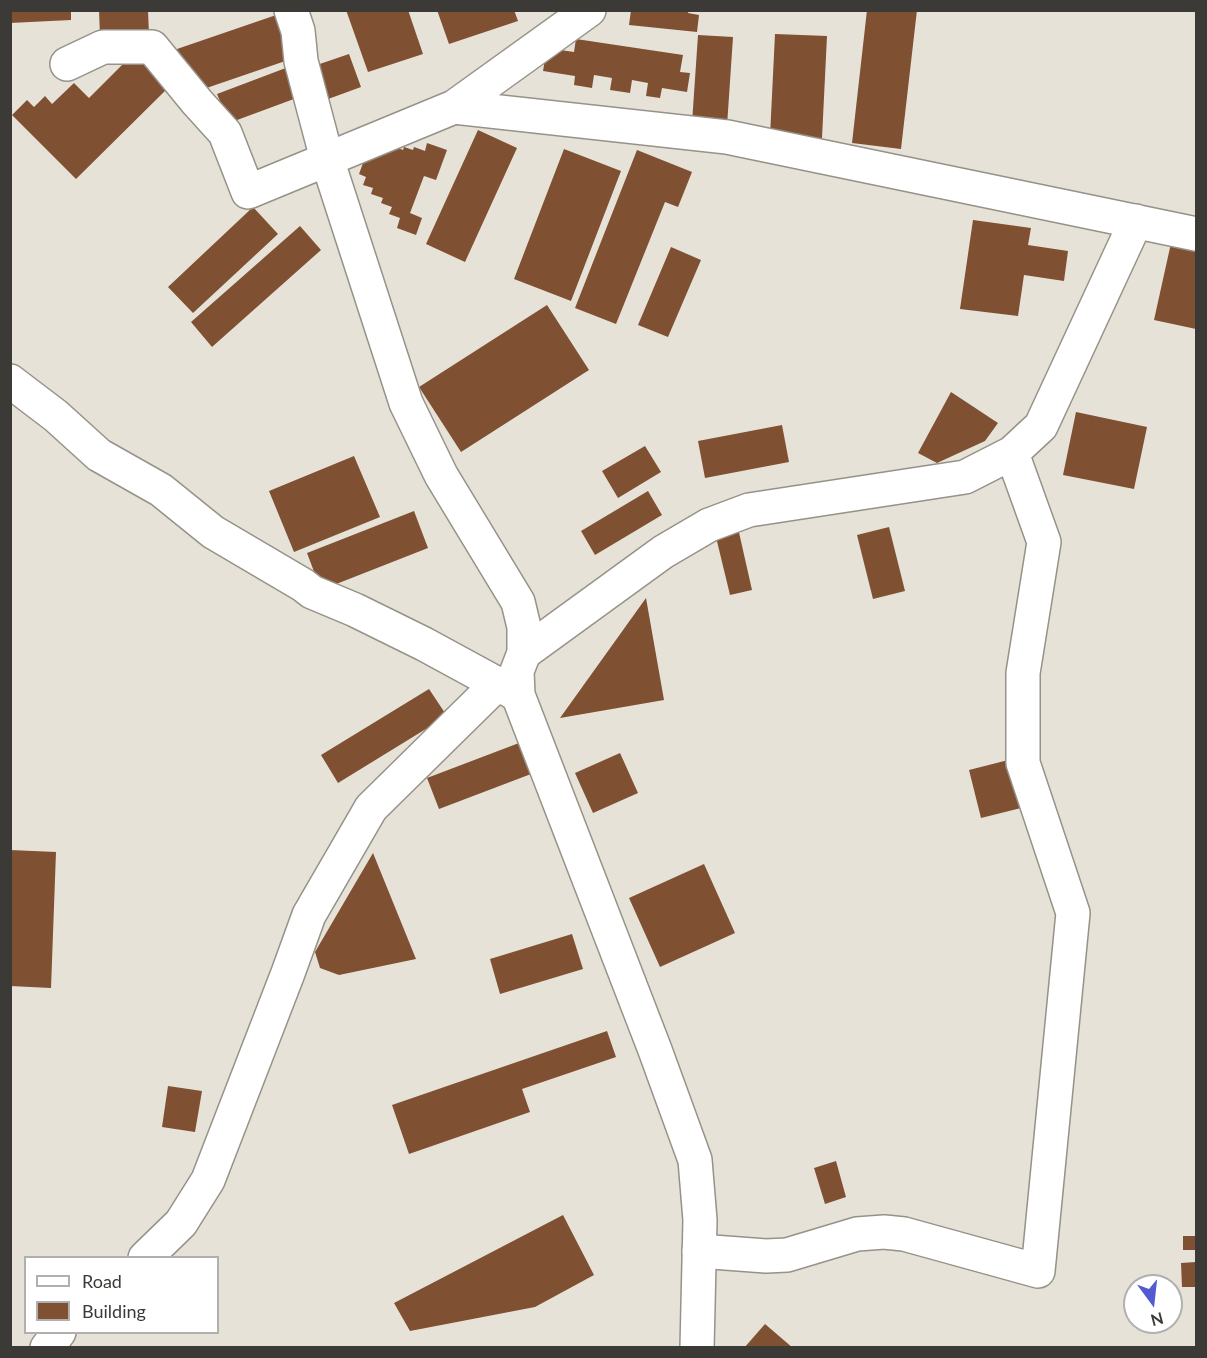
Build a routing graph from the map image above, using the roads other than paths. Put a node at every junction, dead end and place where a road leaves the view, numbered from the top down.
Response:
1 (291, 10) edge
2 (578, 14) edge
3 (67, 64) dead end
4 (454, 107) junction
5 (327, 159) junction
6 (1136, 221) junction
7 (1197, 234) edge
8 (10, 381) edge
9 (1012, 453) junction
10 (524, 653) junction
11 (507, 689) junction
12 (699, 1251) junction
13 (146, 1256) edge
14 (57, 1334) edge
15 (47, 1347) edge
16 (697, 1347) edge

1 - 5 street
2 - 4 street
3 - 5 street
4 - 5 street
4 - 6 street
5 - 10 street
6 - 7 street
6 - 9 street
8 - 11 street
9 - 10 street
9 - 12 street
10 - 11 street
11 - 12 street
11 - 13 street
12 - 16 street
14 - 15 street

